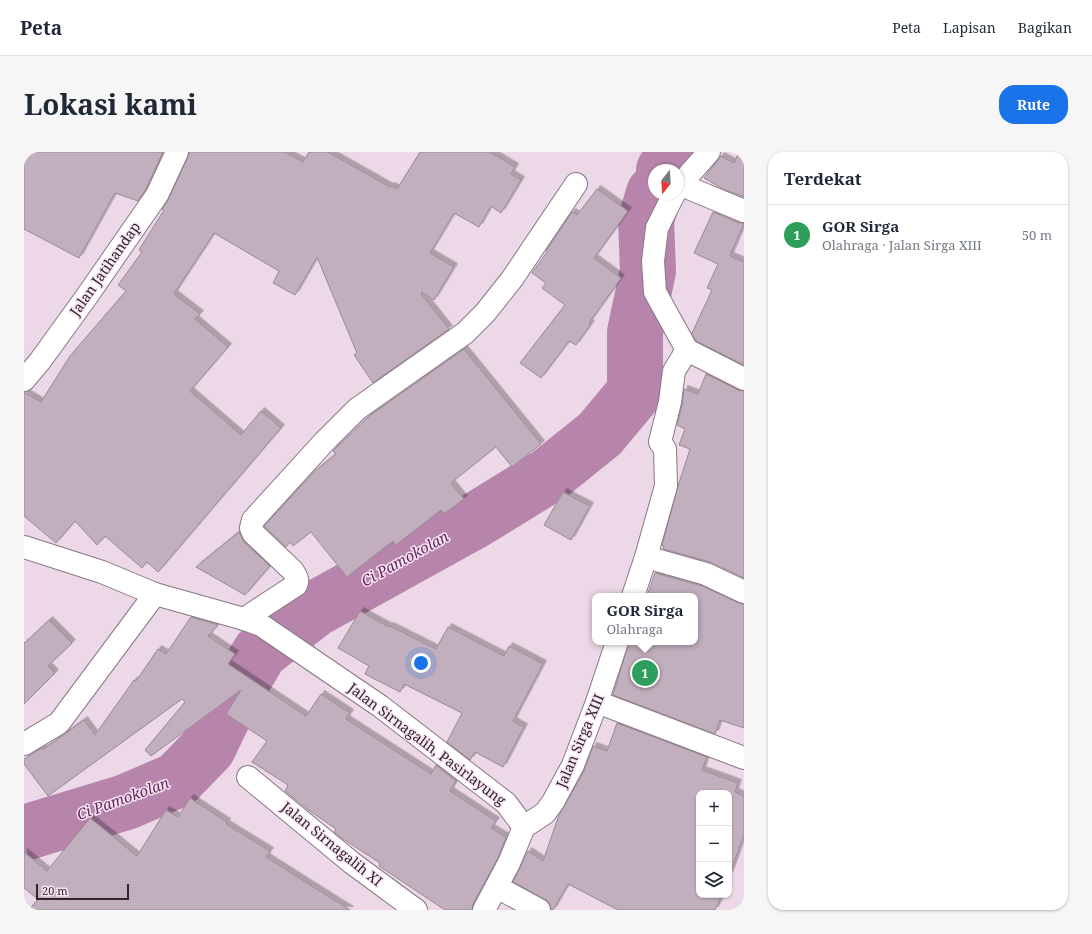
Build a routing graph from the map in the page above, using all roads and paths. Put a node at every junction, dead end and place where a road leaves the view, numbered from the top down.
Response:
1 (177, 152) edge
2 (710, 152) edge
3 (684, 180) edge
4 (576, 184) dead end
5 (684, 190) edge
6 (671, 200) edge
7 (744, 211) edge
8 (687, 350) junction
9 (744, 379) edge
10 (24, 380) edge
11 (24, 547) edge
12 (646, 557) junction
13 (744, 592) edge
14 (634, 593) edge
15 (155, 594) junction
16 (253, 622) junction
17 (616, 645) edge
18 (597, 702) junction
19 (24, 744) edge
20 (744, 758) edge
21 (248, 777) dead end
22 (524, 828) junction
23 (496, 888) junction
24 (416, 910) edge
25 (484, 910) edge
26 (540, 910) edge

1 - 10 street, Jalan Jatihandap
2 - 3 street
4 - 16 street
5 - 7 street
6 - 8 street
8 - 9 street
8 - 12 street
11 - 15 street, Jalan Sirnagalih, Pasirlayung
12 - 13 street
12 - 14 street
15 - 16 street, Jalan Sirnagalih, Pasirlayung
15 - 19 street
16 - 22 street, Jalan Sirnagalih, Pasirlayung
17 - 18 street, Jalan Sirga XIII
18 - 20 street
18 - 22 street, Jalan Sirga XIII
21 - 24 street, Jalan Sirnagalih XI
22 - 23 street
23 - 25 street
23 - 26 street

